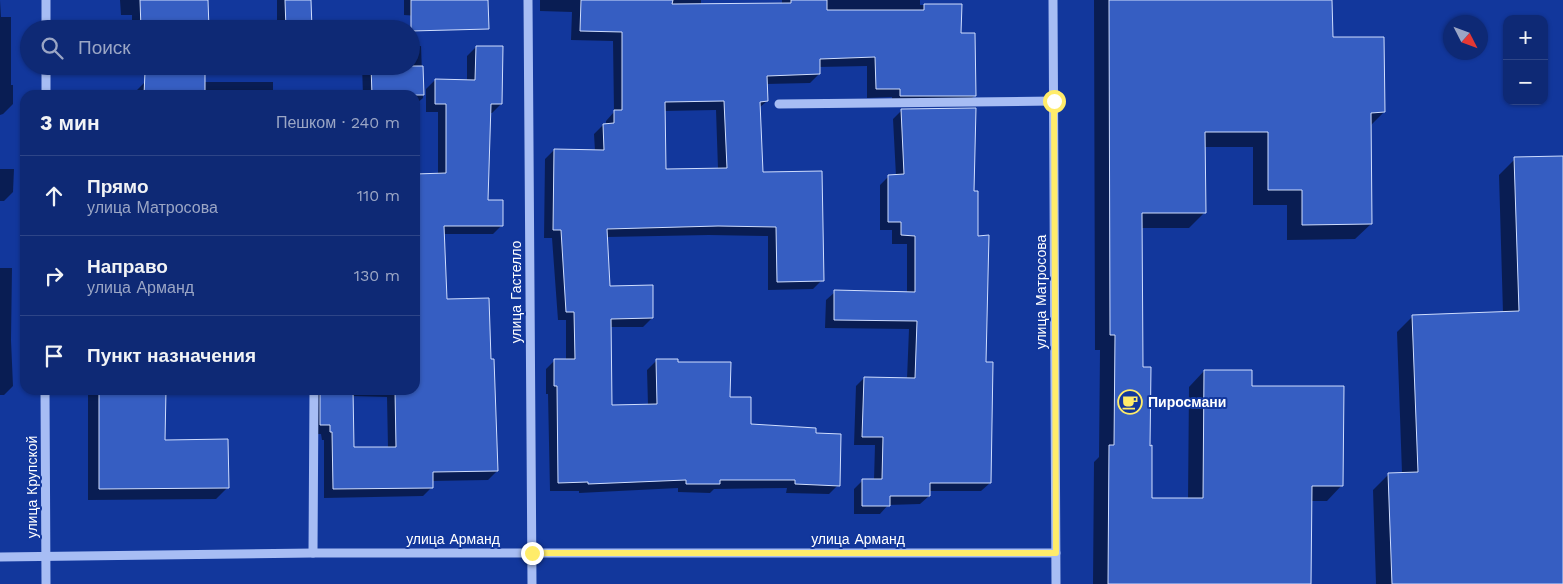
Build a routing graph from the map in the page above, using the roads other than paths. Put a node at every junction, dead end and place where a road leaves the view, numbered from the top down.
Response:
1 (46, 0) edge
2 (528, 0) edge
3 (1053, 0) edge
4 (46, 20) edge
5 (46, 75) edge
6 (46, 90) edge
7 (1054, 101) junction
8 (779, 104) dead end
9 (46, 395) edge
10 (314, 395) edge
11 (314, 553) junction
12 (532, 553) junction
13 (1056, 553) junction
14 (0, 557) edge
15 (46, 558) junction
16 (46, 584) edge
17 (532, 584) edge
18 (1056, 584) edge

1 - 4 street
2 - 12 street, улица Гастелло
3 - 7 street, улица Матросова
5 - 6 street
7 - 8 street
7 - 13 street, улица Матросова
9 - 15 street, улица Крупской
10 - 11 street
11 - 12 street, улица Арманд
11 - 15 street, улица Арманд
12 - 13 street, улица Арманд
12 - 17 street, улица Гастелло
13 - 18 street, улица Матросова
14 - 15 street, улица Арманд
15 - 16 street, улица Крупской

